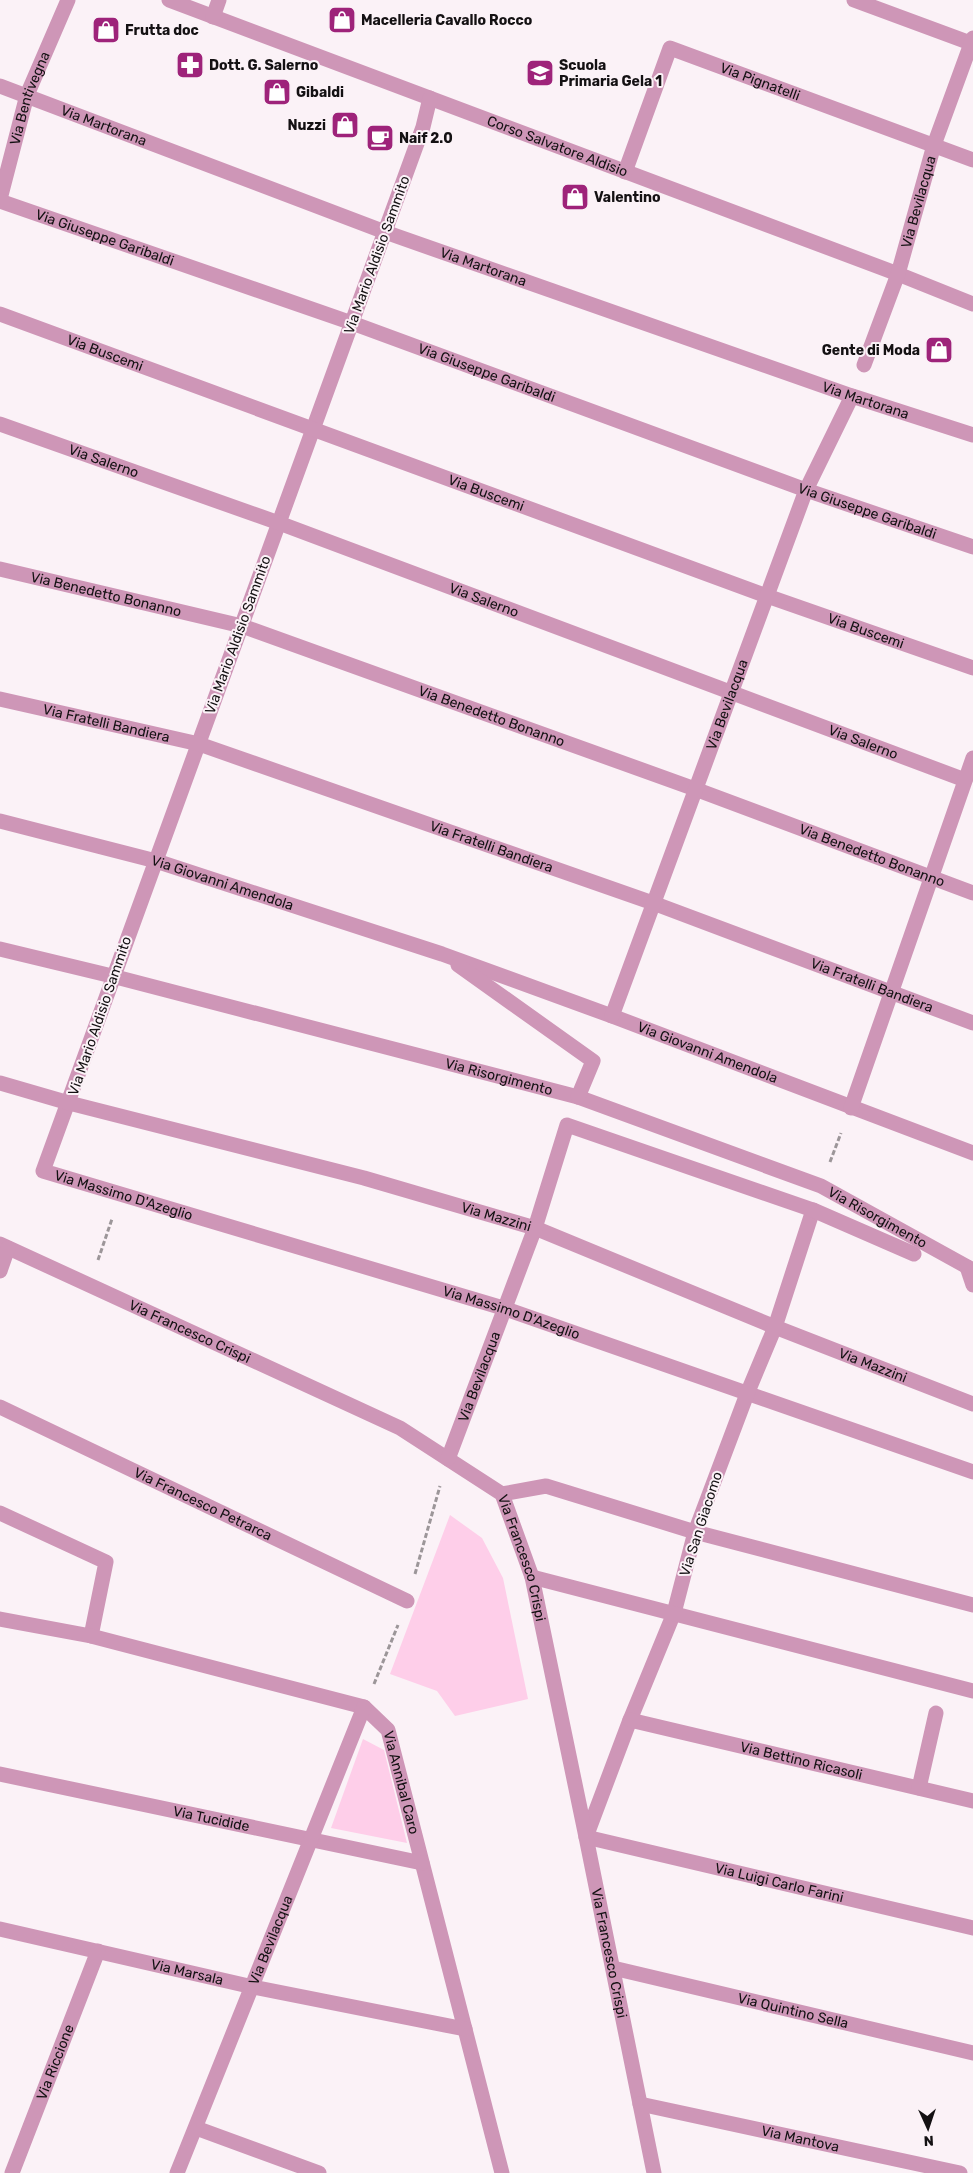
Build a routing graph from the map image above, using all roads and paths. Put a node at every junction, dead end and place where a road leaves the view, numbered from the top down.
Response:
1 (68, 0) edge
2 (169, 0) edge
3 (219, 0) edge
4 (854, 0) edge
5 (213, 16) junction
6 (972, 42) edge
7 (0, 86) edge
8 (27, 95) junction
9 (430, 98) junction
10 (934, 145) junction
11 (973, 160) edge
12 (625, 172) junction
13 (0, 200) edge
14 (385, 232) junction
15 (898, 274) junction
16 (973, 304) edge
17 (0, 314) edge
18 (352, 323) junction
19 (864, 365) dead end
20 (852, 396) junction
21 (0, 424) edge
22 (313, 428) junction
23 (973, 434) edge
24 (806, 490) junction
25 (279, 523) junction
26 (973, 547) edge
27 (0, 569) edge
28 (767, 596) junction
29 (242, 626) junction
30 (973, 668) edge
31 (732, 692) junction
32 (0, 699) edge
33 (199, 744) junction
34 (973, 758) edge
35 (965, 780) junction
36 (695, 789) junction
37 (0, 821) edge
38 (156, 861) junction
39 (931, 878) junction
40 (973, 893) edge
41 (653, 903) junction
42 (0, 949) edge
43 (442, 954) junction
44 (112, 976) junction
45 (891, 994) junction
46 (612, 1016) junction
47 (973, 1023) edge
48 (0, 1083) edge
49 (578, 1097) junction
50 (69, 1103) junction
51 (851, 1108) junction
52 (567, 1125) joint
53 (973, 1153) edge
54 (43, 1171) joint
55 (120, 1194) junction
56 (813, 1210) junction
57 (535, 1228) junction
58 (4, 1246) edge
59 (914, 1254) dead end
60 (970, 1269) edge
61 (0, 1271) edge
62 (90, 1285) junction
63 (973, 1285) edge
64 (504, 1308) junction
65 (775, 1326) junction
66 (747, 1394) junction
67 (973, 1404) edge
68 (0, 1407) edge
69 (448, 1459) junction
70 (973, 1472) edge
71 (502, 1494) junction
72 (0, 1513) edge
73 (696, 1532) junction
74 (532, 1577) junction
75 (407, 1601) dead end
76 (973, 1605) edge
77 (674, 1613) junction
78 (0, 1619) edge
79 (91, 1636) junction
80 (973, 1691) edge
81 (364, 1707) junction
82 (936, 1713) dead end
83 (630, 1720) junction
84 (0, 1774) edge
85 (919, 1788) junction
86 (973, 1801) edge
87 (586, 1837) junction
88 (313, 1839) junction
89 (422, 1863) junction
90 (973, 1928) edge
91 (0, 1929) edge
92 (98, 1951) junction
93 (613, 1968) junction
94 (253, 1987) junction
95 (465, 2029) junction
96 (973, 2053) edge
97 (640, 2104) junction
98 (196, 2128) junction
99 (12, 2173) edge
100 (177, 2173) edge
101 (319, 2173) edge
102 (502, 2173) edge
103 (654, 2173) edge
104 (960, 2173) edge

1 - 8 street, Via Bentivegna
2 - 5 street, Corso Salvatore Aldisio
3 - 5 street
4 - 6 street
5 - 9 street, Corso Salvatore Aldisio
6 - 10 street, Via Bevilacqua
7 - 8 street, Via Martorana
8 - 13 street, Via Bentivegna
8 - 14 street, Via Martorana
9 - 12 street, Corso Salvatore Aldisio
9 - 14 street, Via Mario Aldisio Sammito
10 - 11 street, Via Pignatelli
10 - 12 street, Via Pignatelli
10 - 15 street, Via Bevilacqua
12 - 15 street, Corso Salvatore Aldisio
13 - 18 street, Via Giuseppe Garibaldi
14 - 18 street, Via Mario Aldisio Sammito
14 - 20 street, Via Martorana
15 - 16 street, Corso Salvatore Aldisio
15 - 19 street, Via Bevilacqua
17 - 22 street, Via Buscemi
18 - 22 street, Via Mario Aldisio Sammito
18 - 24 street, Via Giuseppe Garibaldi
20 - 23 street, Via Martorana
20 - 24 street, Via Bevilacqua
21 - 25 street, Via Salerno
22 - 25 street, Via Mario Aldisio Sammito
22 - 28 street, Via Buscemi
24 - 26 street, Via Giuseppe Garibaldi
24 - 28 street, Via Bevilacqua
25 - 29 street, Via Mario Aldisio Sammito
25 - 31 street, Via Salerno
27 - 29 street, Via Benedetto Bonanno
28 - 30 street, Via Buscemi
28 - 31 street, Via Bevilacqua
29 - 33 street, Via Mario Aldisio Sammito
29 - 36 street, Via Benedetto Bonanno
31 - 35 street, Via Salerno
31 - 36 street, Via Bevilacqua
32 - 33 street, Via Fratelli Bandiera
33 - 38 street, Via Mario Aldisio Sammito
33 - 41 street, Via Fratelli Bandiera
34 - 35 street
35 - 39 street
36 - 39 street, Via Benedetto Bonanno
36 - 41 street, Via Bevilacqua
37 - 38 street, Via Giovanni Amendola
38 - 43 street, Via Giovanni Amendola
38 - 44 street, Via Mario Aldisio Sammito
39 - 40 street, Via Benedetto Bonanno
39 - 45 street
41 - 45 street, Via Fratelli Bandiera
41 - 46 street, Via Bevilacqua
42 - 44 street, Via Risorgimento
43 - 46 street, Via Giovanni Amendola
43 - 49 street, Via Giovanni Amendola
44 - 49 street, Via Risorgimento
44 - 50 street, Via Mario Aldisio Sammito
45 - 47 street, Via Fratelli Bandiera
45 - 51 street
46 - 51 street, Via Giovanni Amendola
48 - 50 street, Via Mazzini
49 - 60 street, Via Risorgimento
50 - 54 street, Via Mario Aldisio Sammito
50 - 57 street, Via Mazzini
51 - 53 street, Via Giovanni Amendola
52 - 56 street, Via Risorgimento
52 - 57 street, Via Bevilacqua
54 - 55 street, Via Massimo D'Azeglio
55 - 62 path
55 - 64 street, Via Massimo D'Azeglio
56 - 59 street, Via Risorgimento
56 - 65 street, Via San Giacomo
57 - 64 street, Via Bevilacqua
57 - 65 street, Via Mazzini
58 - 61 street
58 - 62 street, Via Francesco Crispi
60 - 63 street
62 - 69 street, Via Francesco Crispi
64 - 66 street, Via Massimo D'Azeglio
64 - 69 street, Via Bevilacqua
65 - 66 street, Via San Giacomo
65 - 67 street, Via Mazzini
66 - 70 street, Via Massimo D'Azeglio
66 - 73 street, Via San Giacomo
68 - 75 street, Via Francesco Petrarca
69 - 71 street, Via Francesco Crispi
71 - 73 street
71 - 74 street, Via Francesco Crispi
72 - 79 street
73 - 76 street
73 - 77 street, Via San Giacomo
74 - 77 street
74 - 87 street, Via Francesco Crispi
77 - 80 street
77 - 83 street, Via San Giacomo
78 - 79 street, Via Annibal Caro
79 - 81 street, Via Annibal Caro
81 - 88 street, Via Bevilacqua
81 - 89 street, Via Annibal Caro
82 - 85 street
83 - 85 street, Via Bettino Ricasoli
83 - 87 street, Via San Giacomo
84 - 88 street, Via Tucidide
85 - 86 street, Via Bettino Ricasoli
87 - 90 street, Via Luigi Carlo Farini
87 - 93 street, Via Francesco Crispi
88 - 89 street, Via Tucidide
88 - 94 street, Via Bevilacqua
89 - 95 street, Via Annibal Caro
91 - 92 street, Via Marsala
92 - 94 street, Via Marsala
92 - 99 street, Via Riccione
93 - 96 street, Via Quintino Sella
93 - 97 street, Via Francesco Crispi
94 - 95 street, Via Marsala
94 - 98 street, Via Bevilacqua
95 - 102 street, Via Annibal Caro
97 - 103 street, Via Francesco Crispi
97 - 104 street, Via Mantova
98 - 100 street, Via Bevilacqua
98 - 101 street

